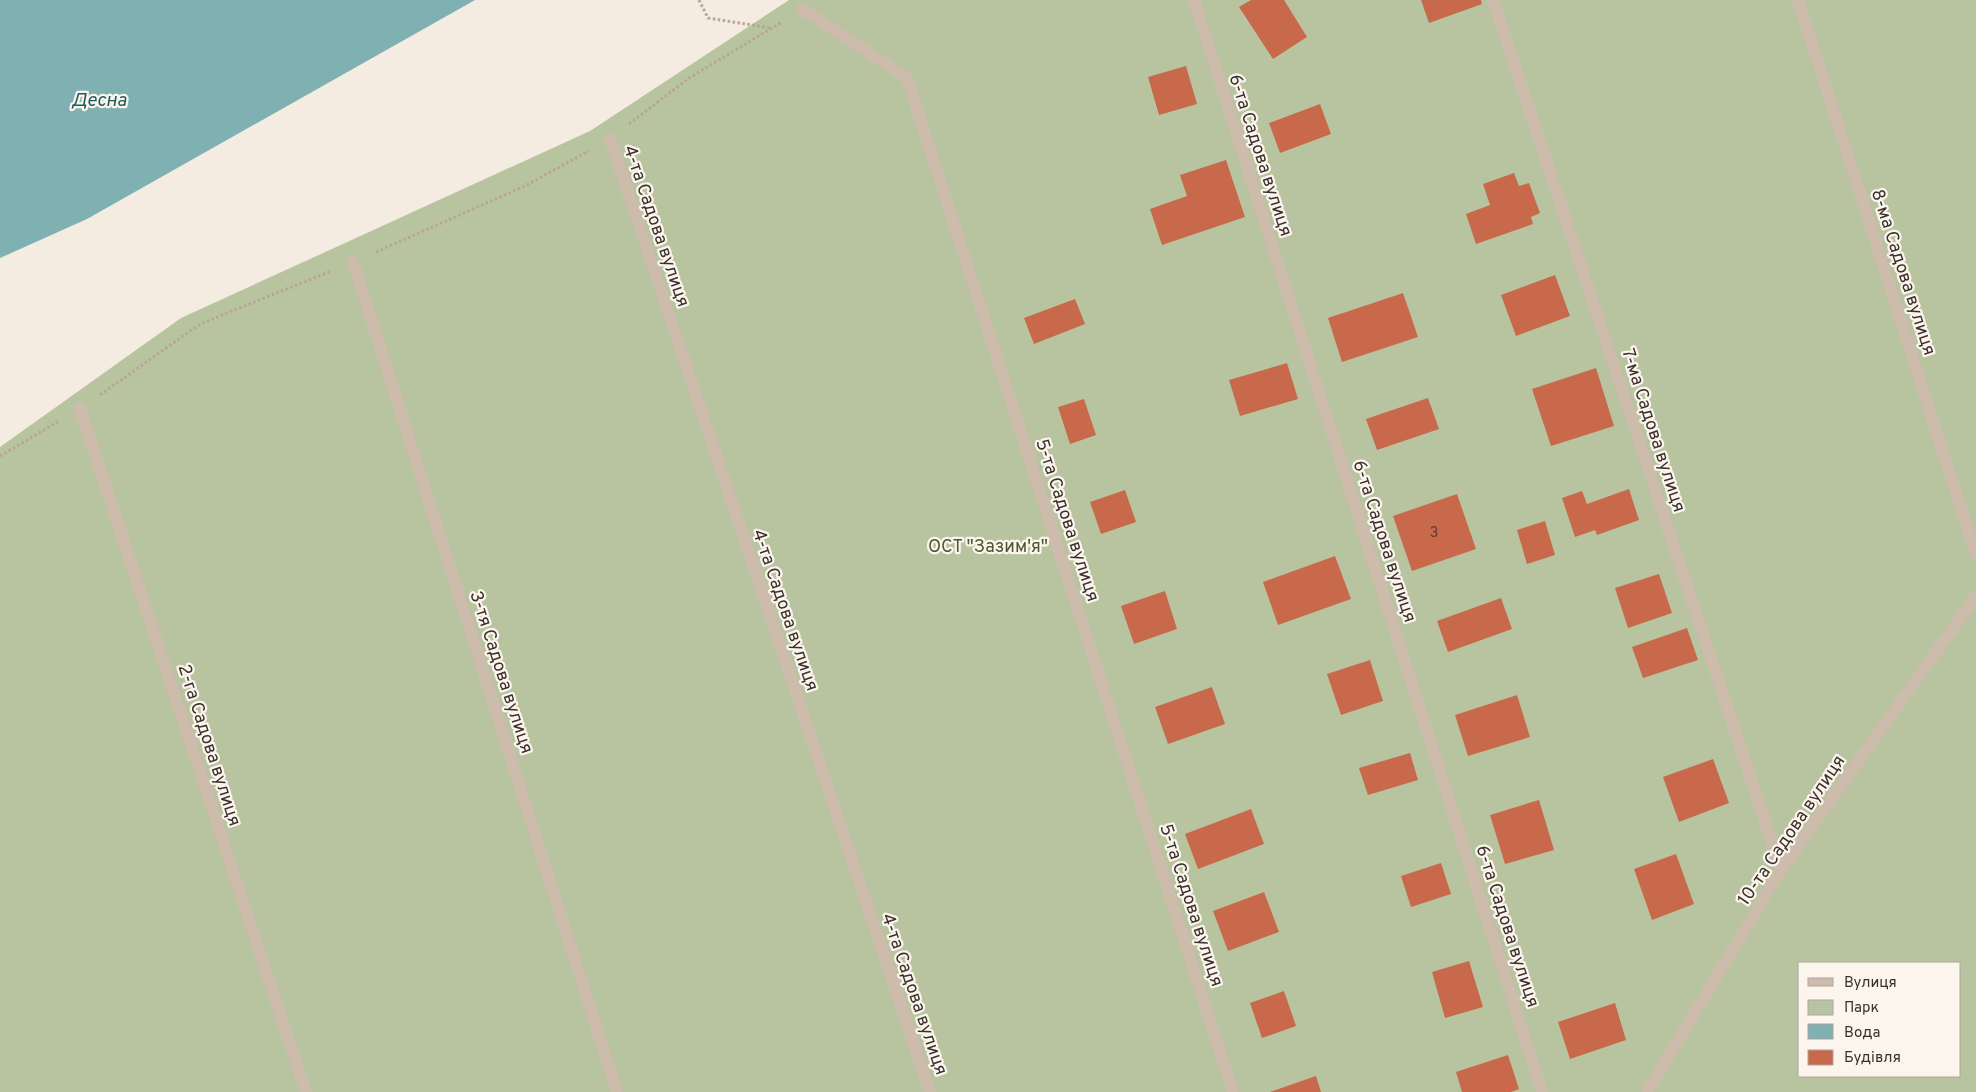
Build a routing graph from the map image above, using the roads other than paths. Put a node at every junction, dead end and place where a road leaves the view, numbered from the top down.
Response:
1 (1194, 0) edge
2 (1493, 0) edge
3 (1798, 0) edge
4 (802, 10) road end
5 (610, 139) road end
6 (353, 262) road end
7 (80, 409) road end
8 (1976, 555) edge
9 (1976, 596) edge
10 (1782, 870) junction
11 (306, 1092) edge
12 (617, 1092) edge
13 (930, 1092) edge
14 (1233, 1092) edge
15 (1542, 1092) edge
16 (1647, 1092) edge

1 - 15 street, 6-та Садова вулиця
2 - 10 street, 7-ма Садова вулиця
3 - 8 street, 8-ма Садова вулиця
4 - 14 street, 5-та Садова вулиця
5 - 13 street, 4-та Садова вулиця
6 - 12 street, 3-тя Садова вулиця
7 - 11 street, 2-га Садова вулиця
9 - 10 street, 10-та Садова вулиця
10 - 16 street, 10-та Садова вулиця

